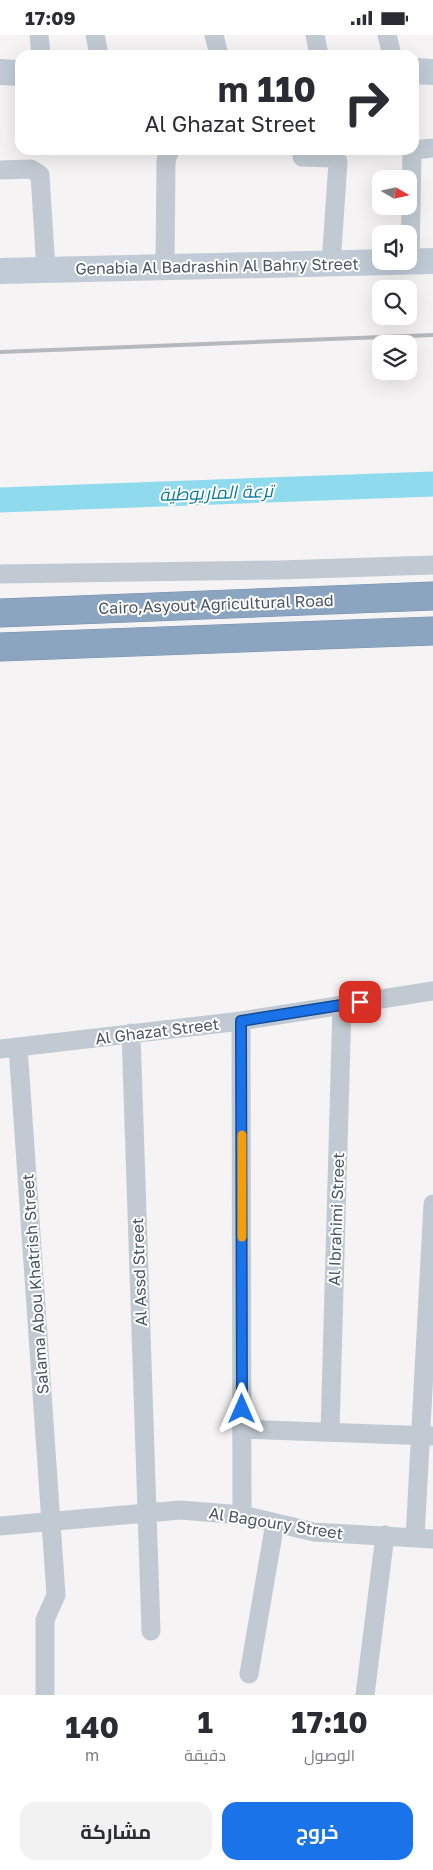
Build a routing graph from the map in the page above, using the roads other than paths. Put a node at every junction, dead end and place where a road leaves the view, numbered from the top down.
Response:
1 (39, 35) edge
2 (95, 35) edge
3 (214, 35) edge
4 (315, 35) edge
5 (387, 35) edge
6 (40, 50) edge
7 (98, 50) edge
8 (218, 50) edge
9 (318, 50) edge
10 (391, 50) edge
11 (419, 71) edge
12 (0, 72) edge
13 (433, 72) edge
14 (15, 73) edge
15 (433, 149) edge
16 (419, 150) edge
17 (168, 155) edge
18 (413, 155) edge
19 (302, 157) dead end
20 (0, 170) edge
21 (421, 261) edge
22 (331, 263) junction
23 (165, 268) junction
24 (46, 270) junction
25 (0, 271) edge
26 (433, 565) edge
27 (0, 574) edge
28 (433, 596) edge
29 (0, 613) edge
30 (433, 631) edge
31 (0, 647) edge
32 (433, 991) edge
33 (342, 1005) junction
34 (241, 1021) junction
35 (131, 1033) junction
36 (9, 1048) edge
37 (433, 1204) edge
38 (431, 1284) edge
39 (242, 1429) junction
40 (330, 1432) junction
41 (427, 1436) edge
42 (148, 1511) junction
43 (242, 1515) junction
44 (51, 1521) junction
45 (275, 1523) junction
46 (0, 1526) edge
47 (385, 1535) junction
48 (424, 1539) edge
49 (151, 1631) dead end
50 (249, 1673) dead end
51 (45, 1695) edge
52 (365, 1695) edge

1 - 6 street
2 - 7 street
3 - 8 street
4 - 9 street
5 - 10 street
11 - 13 street
12 - 14 street
15 - 16 street
17 - 23 street
18 - 21 street
19 - 22 street
20 - 24 street
21 - 22 street, Genabia Al Badrashin Al Bahry Street
22 - 23 street, Genabia Al Badrashin Al Bahry Street
23 - 24 street, Genabia Al Badrashin Al Bahry Street
24 - 25 street, Genabia Al Badrashin Al Bahry Street
26 - 27 street
28 - 29 highway, Cairo,Asyout Agricultural Road
30 - 31 highway, Cairo,Asyout Agricultural Road
32 - 33 street, Al Ghazat Street
33 - 34 street, Al Ghazat Street
33 - 40 street, Al Ibrahimi Street
34 - 35 street, Al Ghazat Street
34 - 39 street
35 - 36 street, Al Ghazat Street
35 - 42 street, Al Assd Street
36 - 44 street, Salama Abou Khatrish Street
37 - 38 street
38 - 41 street
39 - 40 street
39 - 43 street
40 - 41 street
41 - 48 street
42 - 43 street, Al Bagoury Street
42 - 44 street, Al Bagoury Street
42 - 49 street, Al Assd Street
43 - 45 street, Al Bagoury Street
44 - 46 street, Al Bagoury Street
44 - 51 street, Salama Abou Khatrish Street
45 - 47 street, Al Bagoury Street
45 - 50 street
47 - 48 street, Al Bagoury Street
47 - 52 street

